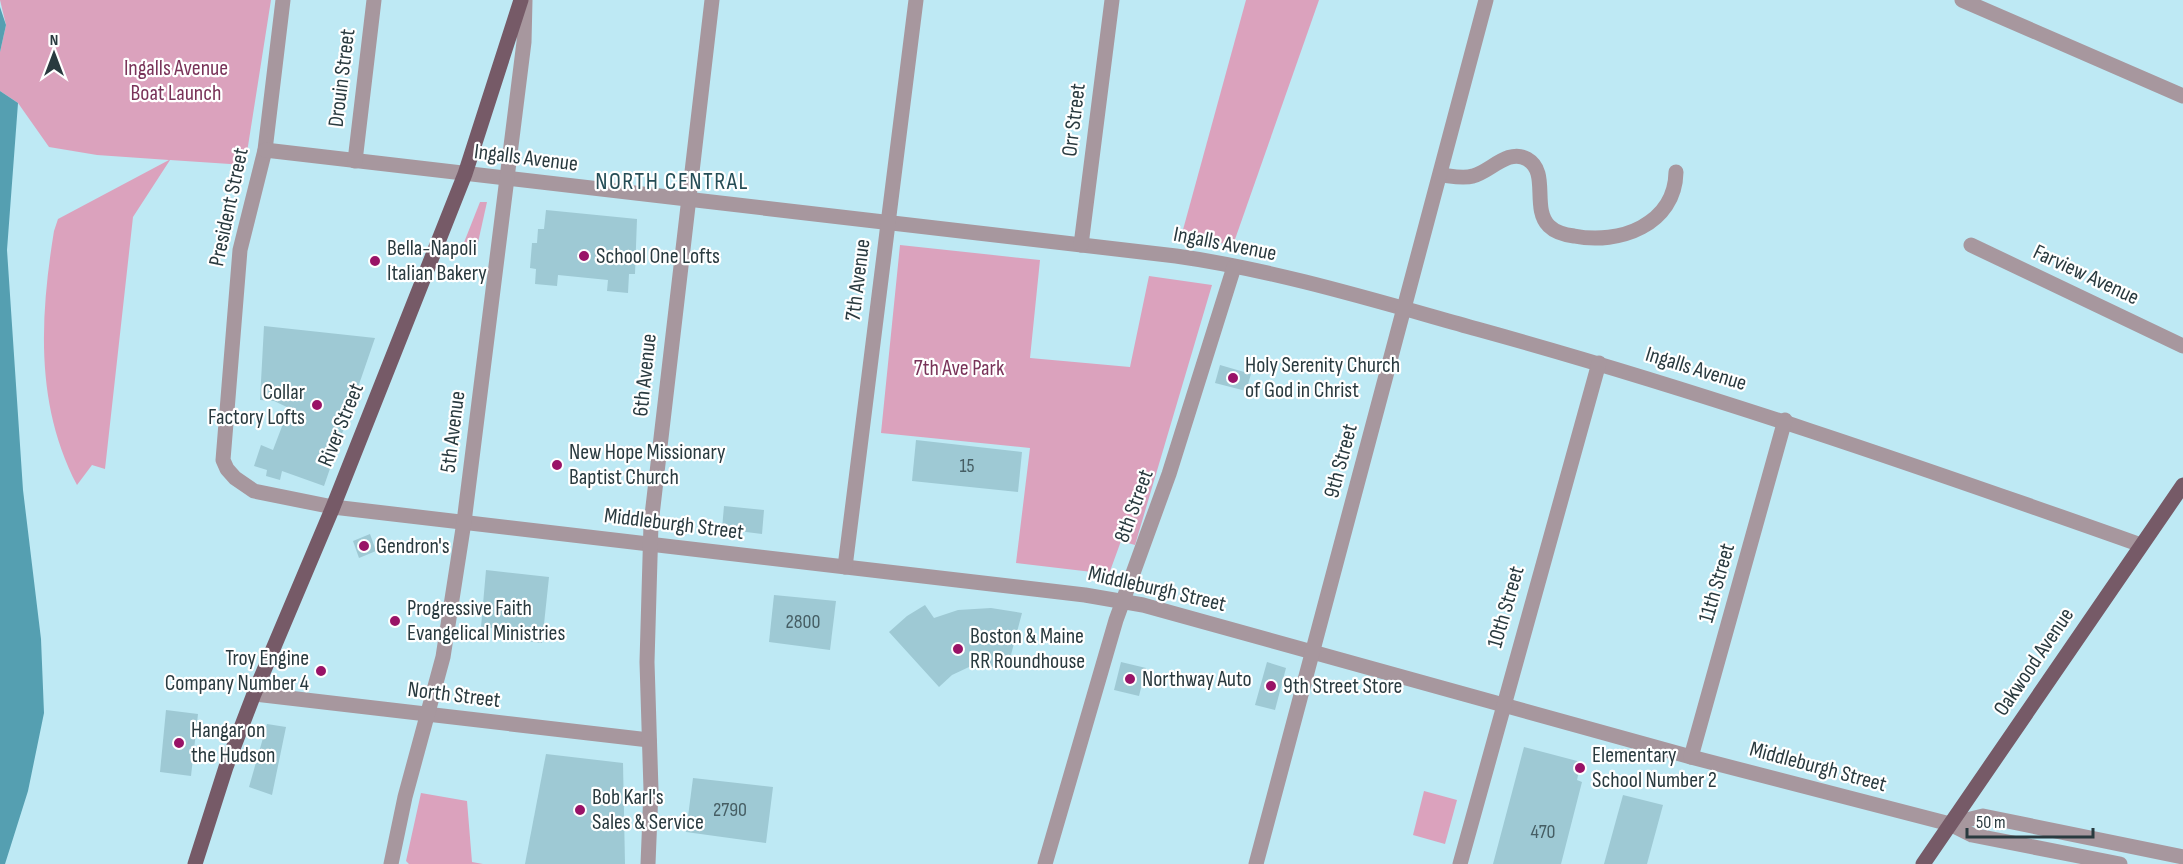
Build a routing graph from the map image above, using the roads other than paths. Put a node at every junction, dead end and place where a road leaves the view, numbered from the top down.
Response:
1 (284, 0) edge
2 (375, 0) edge
3 (523, 0) edge
4 (712, 0) edge
5 (916, 0) edge
6 (1112, 0) edge
7 (1486, 0) edge
8 (1967, 3) edge
9 (2183, 96) edge
10 (265, 150) junction
11 (355, 161) junction
12 (1676, 172) dead end
13 (465, 174) junction
14 (1441, 175) junction
15 (507, 178) junction
16 (687, 200) junction
17 (888, 223) junction
18 (1081, 245) junction
19 (1971, 245) dead end
20 (1234, 267) junction
21 (1405, 309) junction
22 (2183, 346) edge
23 (1599, 363) junction
24 (1785, 420) junction
25 (223, 460) joint
26 (2183, 485) edge
27 (333, 507) junction
28 (464, 522) junction
29 (650, 544) junction
30 (2141, 544) junction
31 (845, 567) junction
32 (1123, 602) junction
33 (1312, 651) junction
34 (254, 694) junction
35 (1502, 705) junction
36 (426, 714) junction
37 (649, 740) junction
38 (1691, 757) junction
39 (1950, 824) junction
40 (2107, 841) junction
41 (2183, 857) edge
42 (2103, 862) edge
43 (195, 864) edge
44 (391, 864) edge
45 (648, 864) edge
46 (1045, 864) edge
47 (1256, 864) edge
48 (1460, 864) edge
49 (1923, 864) edge
50 (2120, 864) edge

1 - 10 street, President Street
2 - 11 street, Drouin Street
3 - 13 main road, River Street
3 - 15 street, 5th Avenue
4 - 16 street, 6th Avenue
5 - 17 street, 7th Avenue
6 - 18 street, Orr Street
7 - 14 street, 9th Street
8 - 9 street
10 - 11 street, Ingalls Avenue
10 - 25 street, President Street
11 - 13 street, Ingalls Avenue
12 - 14 street
13 - 15 street, Ingalls Avenue
13 - 27 main road, River Street
14 - 21 street, 9th Street
15 - 16 street, Ingalls Avenue
15 - 28 street, 5th Avenue
16 - 17 street, Ingalls Avenue
16 - 29 street, 6th Avenue
17 - 18 street, Ingalls Avenue
17 - 31 street, 7th Avenue
18 - 20 street, Ingalls Avenue
19 - 22 street, Farview Avenue
20 - 21 street, Ingalls Avenue
20 - 32 street, 8th Street
21 - 23 street, Ingalls Avenue
21 - 33 street, 9th Street
23 - 24 street, Ingalls Avenue
23 - 35 street, 10th Street
24 - 30 street, Ingalls Avenue
24 - 38 street, 11th Street
25 - 27 street, Middleburgh Street
26 - 30 main road, Oakwood Avenue
27 - 28 street, Middleburgh Street
27 - 34 main road, River Street
28 - 29 street, Middleburgh Street
28 - 36 street, 5th Avenue
29 - 31 street, Middleburgh Street
29 - 37 street, 6th Avenue
30 - 39 main road, Oakwood Avenue
31 - 32 street, Middleburgh Street
32 - 33 street, Middleburgh Street
32 - 46 street, 8th Street
33 - 35 street, Middleburgh Street
33 - 47 street, 9th Street
34 - 36 street, North Street
34 - 43 main road, River Street
35 - 38 street, Middleburgh Street
35 - 48 street, 10th Street
36 - 37 street, North Street
36 - 44 street, 5th Avenue
37 - 45 street, 6th Avenue
38 - 39 street, Middleburgh Street
39 - 40 street
39 - 42 street, Middleburgh Street
39 - 49 main road, Oakwood Avenue
40 - 41 street
40 - 42 street
42 - 50 street, Middleburgh Street

